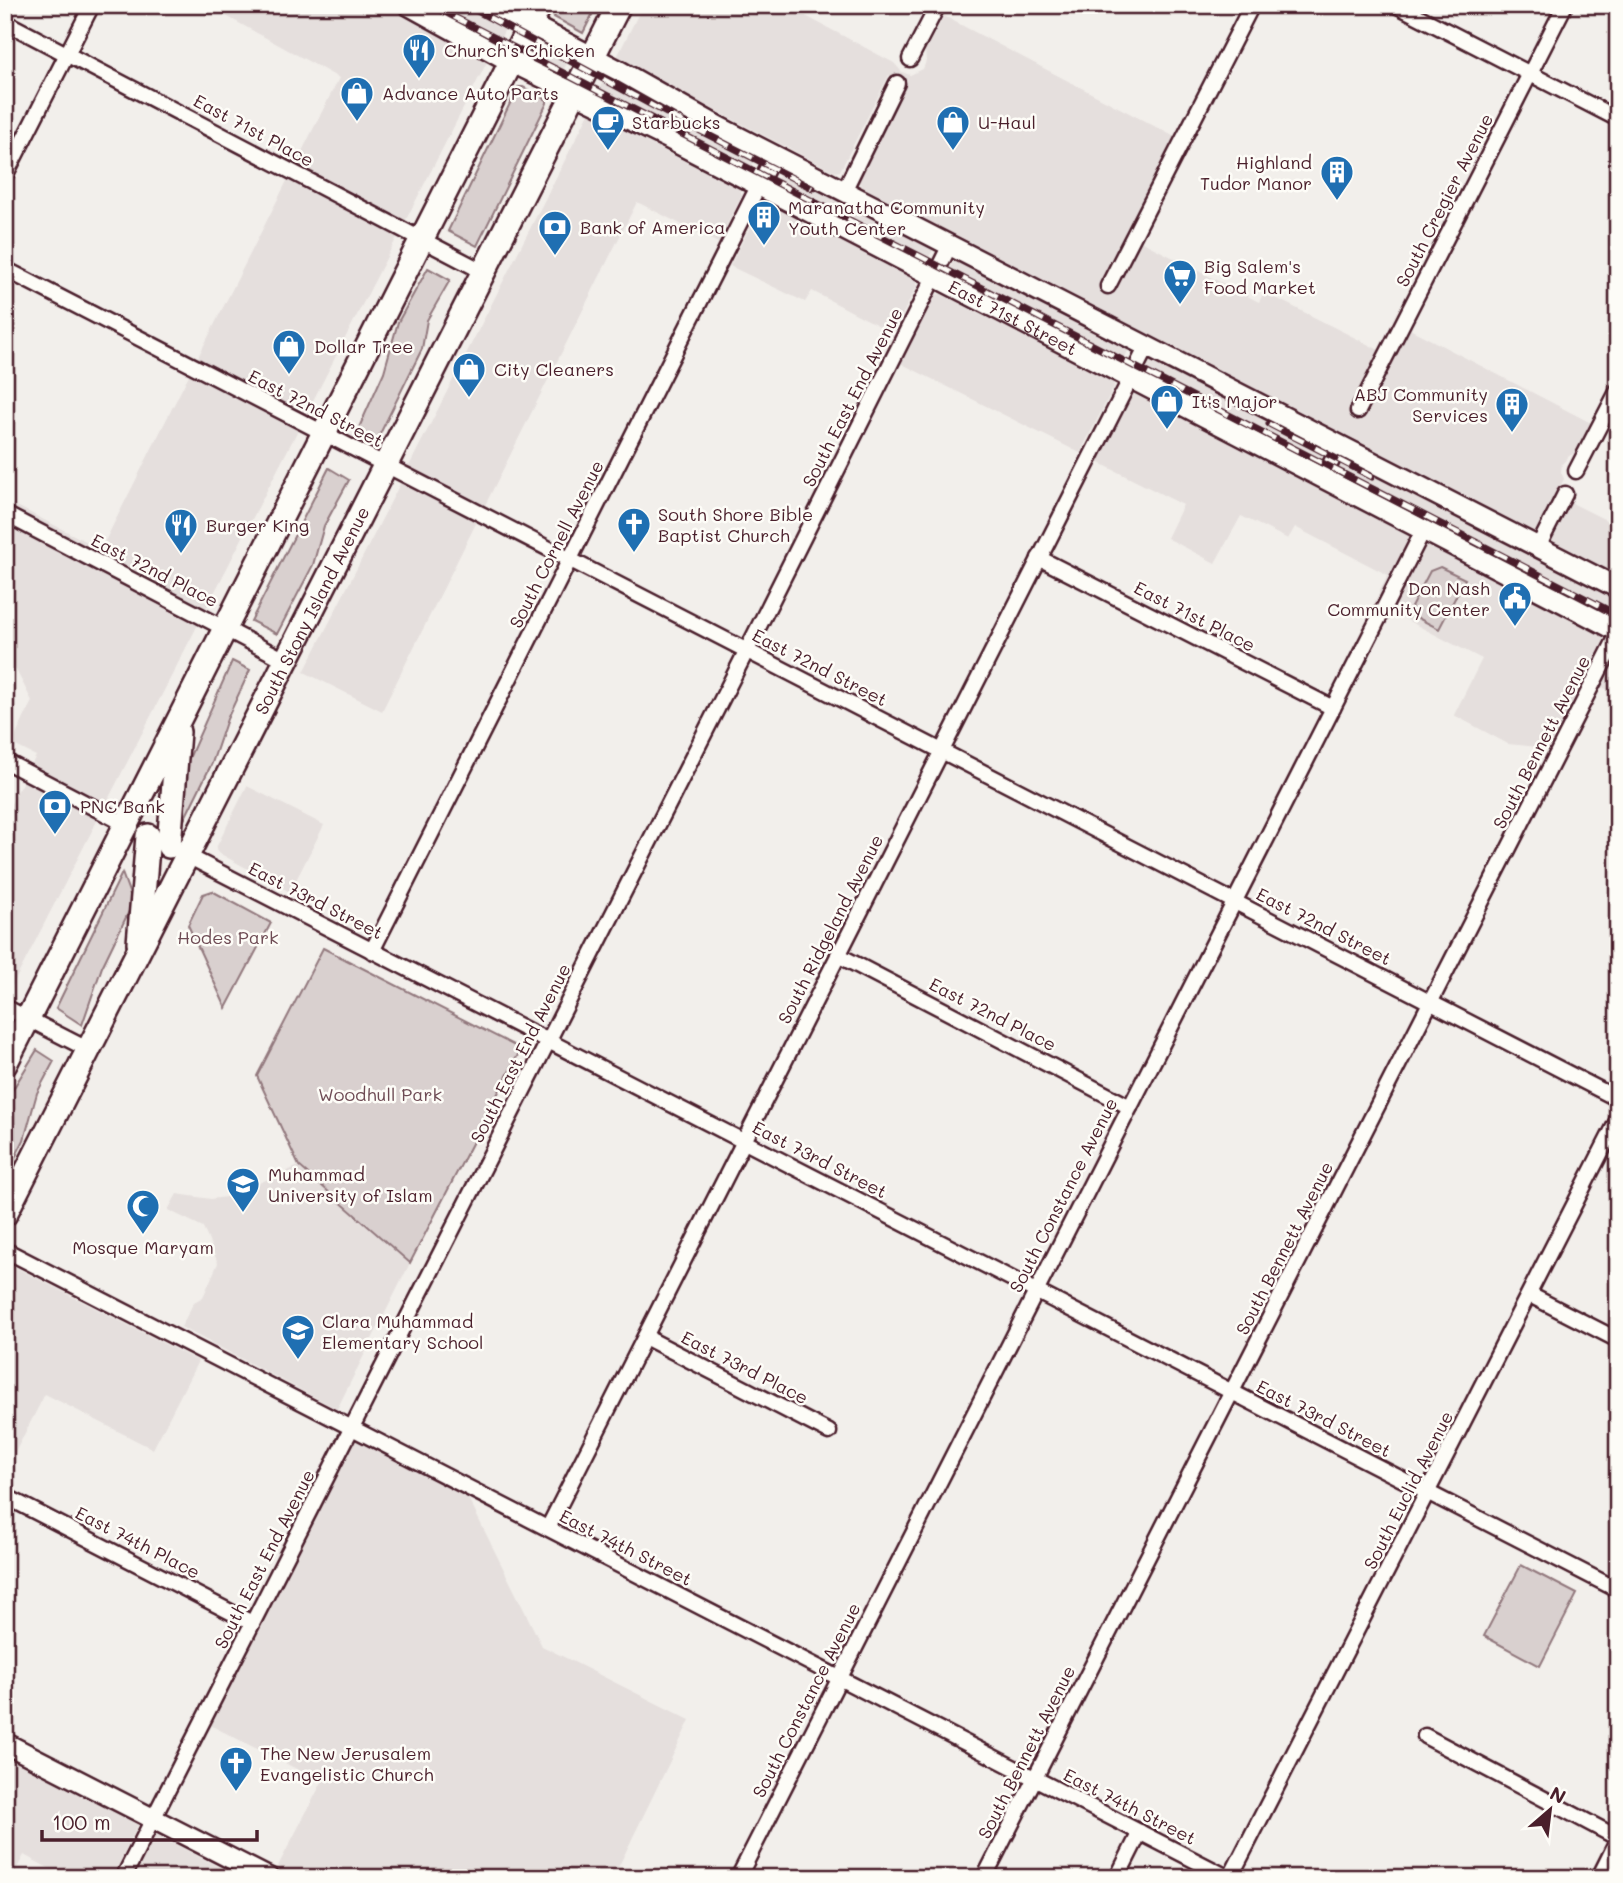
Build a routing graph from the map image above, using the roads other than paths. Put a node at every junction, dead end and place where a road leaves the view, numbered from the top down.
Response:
1 (92, 5) edge
2 (408, 5) edge
3 (493, 5) edge
4 (619, 5) edge
5 (937, 5) edge
6 (1252, 5) edge
7 (1396, 5) edge
8 (1565, 5) edge
9 (535, 14) edge
10 (5, 22) edge
11 (67, 55) junction
12 (593, 57) junction
13 (910, 59) dead end
14 (511, 62) junction
15 (1530, 74) junction
16 (897, 83) dead end
17 (574, 93) junction
18 (1618, 119) edge
19 (774, 155) junction
20 (5, 176) edge
21 (760, 185) junction
22 (844, 191) junction
23 (422, 240) junction
24 (950, 244) junction
25 (5, 269) edge
26 (484, 272) junction
27 (934, 276) junction
28 (1108, 286) dead end
29 (1147, 346) junction
30 (1130, 379) junction
31 (1618, 390) edge
32 (1358, 411) dead end
33 (324, 434) junction
34 (1339, 446) junction
35 (386, 466) junction
36 (1576, 471) dead end
37 (1324, 477) junction
38 (1565, 494) dead end
39 (5, 514) edge
40 (1424, 529) junction
41 (1537, 549) junction
42 (1039, 558) junction
43 (570, 561) junction
44 (1618, 588) edge
45 (226, 629) junction
46 (1618, 633) edge
47 (746, 651) junction
48 (287, 661) junction
49 (1333, 708) junction
50 (179, 722) junction
51 (941, 751) junction
52 (5, 761) edge
53 (127, 825) junction
54 (148, 836) junction
55 (178, 851) junction
56 (1234, 902) junction
57 (372, 951) junction
58 (138, 953) junction
59 (838, 955) junction
60 (1431, 1003) junction
61 (5, 1007) edge
62 (28, 1019) junction
63 (548, 1041) junction
64 (89, 1050) junction
65 (5, 1064) edge
66 (1618, 1099) edge
67 (1130, 1107) junction
68 (1618, 1119) edge
69 (744, 1142) junction
70 (5, 1214) edge
71 (5, 1250) edge
72 (1036, 1292) junction
73 (1530, 1295) junction
74 (645, 1337) junction
75 (1618, 1340) edge
76 (1232, 1392) junction
77 (351, 1428) junction
78 (828, 1432) dead end
79 (1429, 1493) junction
80 (5, 1496) edge
81 (548, 1528) junction
82 (1618, 1590) edge
83 (253, 1623) junction
84 (839, 1678) junction
85 (1425, 1736) dead end
86 (5, 1743) edge
87 (1034, 1778) junction
88 (153, 1818) junction
89 (1140, 1832) junction
90 (1618, 1838) edge
91 (1618, 1844) edge
92 (123, 1878) edge
93 (269, 1878) edge
94 (738, 1878) edge
95 (984, 1878) edge
96 (1117, 1878) edge
97 (1229, 1878) edge
98 (1601, 1878) edge

1 - 11 street
2 - 14 main road, East 71st Street
3 - 9 main road, East 71st Street
4 - 12 highway, South Stony Island Avenue
5 - 13 street
6 - 28 street
7 - 15 street
8 - 15 street, South Cregier Avenue
9 - 12 main road, East 71st Street
9 - 14 highway
10 - 11 street, East 71st Place
11 - 20 street
11 - 23 street, East 71st Place
12 - 17 highway, South Stony Island Avenue
12 - 19 main road, East 71st Street
14 - 17 main road, East 71st Street
14 - 23 highway
15 - 18 street
15 - 32 street, South Cregier Avenue
16 - 22 street
17 - 21 main road, East 71st Street
17 - 26 highway, South Stony Island Avenue
19 - 21 street, South Cornell Avenue
19 - 22 main road, East 71st Street
21 - 27 main road, East 71st Street
21 - 43 street, South Cornell Avenue
22 - 24 main road, East 71st Street
23 - 26 street, East 71st Place
23 - 33 highway
24 - 27 street, South East End Avenue
24 - 29 main road, East 71st Street
25 - 33 street, East 72nd Street
26 - 35 highway, South Stony Island Avenue
27 - 30 main road, East 71st Street
27 - 47 street, South East End Avenue
29 - 30 street, South Ridgeland Avenue
29 - 34 main road, East 71st Street
30 - 37 main road, East 71st Street
30 - 42 street, South Ridgeland Avenue
31 - 36 street
33 - 35 street, East 72nd Street
33 - 45 highway
34 - 37 street
34 - 41 main road, East 71st Street
35 - 43 street, East 72nd Street
35 - 48 highway, South Stony Island Avenue
37 - 40 main road, East 71st Street
38 - 41 street
39 - 45 street, East 72nd Place
40 - 46 main road, East 71st Street
40 - 49 street, South Constance Avenue
41 - 44 main road, East 71st Street
42 - 49 street, East 71st Place
42 - 51 street, South Ridgeland Avenue
43 - 47 street, East 72nd Street
43 - 57 street, South Cornell Avenue
45 - 48 street, East 72nd Place
45 - 50 highway
46 - 60 street, South Bennett Avenue
47 - 51 street, East 72nd Street
47 - 63 street, South East End Avenue
48 - 55 highway, South Stony Island Avenue
49 - 56 street, South Constance Avenue
50 - 53 highway
50 - 55 highway
51 - 56 street, East 72nd Street
51 - 59 street, South Ridgeland Avenue
52 - 53 street, East 73rd Street
53 - 54 street, East 73rd Street
53 - 62 highway
54 - 55 street, East 73rd Street
54 - 58 highway
55 - 57 street, East 73rd Street
55 - 58 highway, South Stony Island Avenue
56 - 60 street, East 72nd Street
56 - 67 street, South Constance Avenue
57 - 63 street, East 73rd Street
58 - 64 highway, South Stony Island Avenue
59 - 67 street, East 72nd Place
59 - 69 street, South Ridgeland Avenue
60 - 66 street, East 72nd Street
60 - 76 street, South Bennett Avenue
61 - 62 street
62 - 64 street
62 - 65 highway
63 - 69 street, East 73rd Street
63 - 77 street, South East End Avenue
64 - 70 highway, South Stony Island Avenue
67 - 72 street, South Constance Avenue
68 - 73 street, South Euclid Avenue
69 - 72 street, East 73rd Street
69 - 74 street, South Ridgeland Avenue
71 - 77 street, East 74th Street
72 - 76 street, East 73rd Street
72 - 84 street, South Constance Avenue
73 - 75 street
73 - 79 street, South Euclid Avenue
74 - 78 street, East 73rd Place
74 - 81 street, South Ridgeland Avenue
76 - 79 street, East 73rd Street
76 - 87 street, South Bennett Avenue
77 - 81 street, East 74th Street
77 - 83 street, South East End Avenue
79 - 82 street, East 73rd Street
79 - 97 street, South Euclid Avenue
80 - 83 street, East 74th Place
81 - 84 street, East 74th Street
83 - 88 street, South East End Avenue
84 - 87 street, East 74th Street
84 - 94 street, South Constance Avenue
85 - 90 street
86 - 88 main road
87 - 89 street, East 74th Street
87 - 95 street, South Bennett Avenue
88 - 92 street, South East End Avenue
88 - 93 main road
89 - 96 street
89 - 97 street, East 74th Street
91 - 98 street

